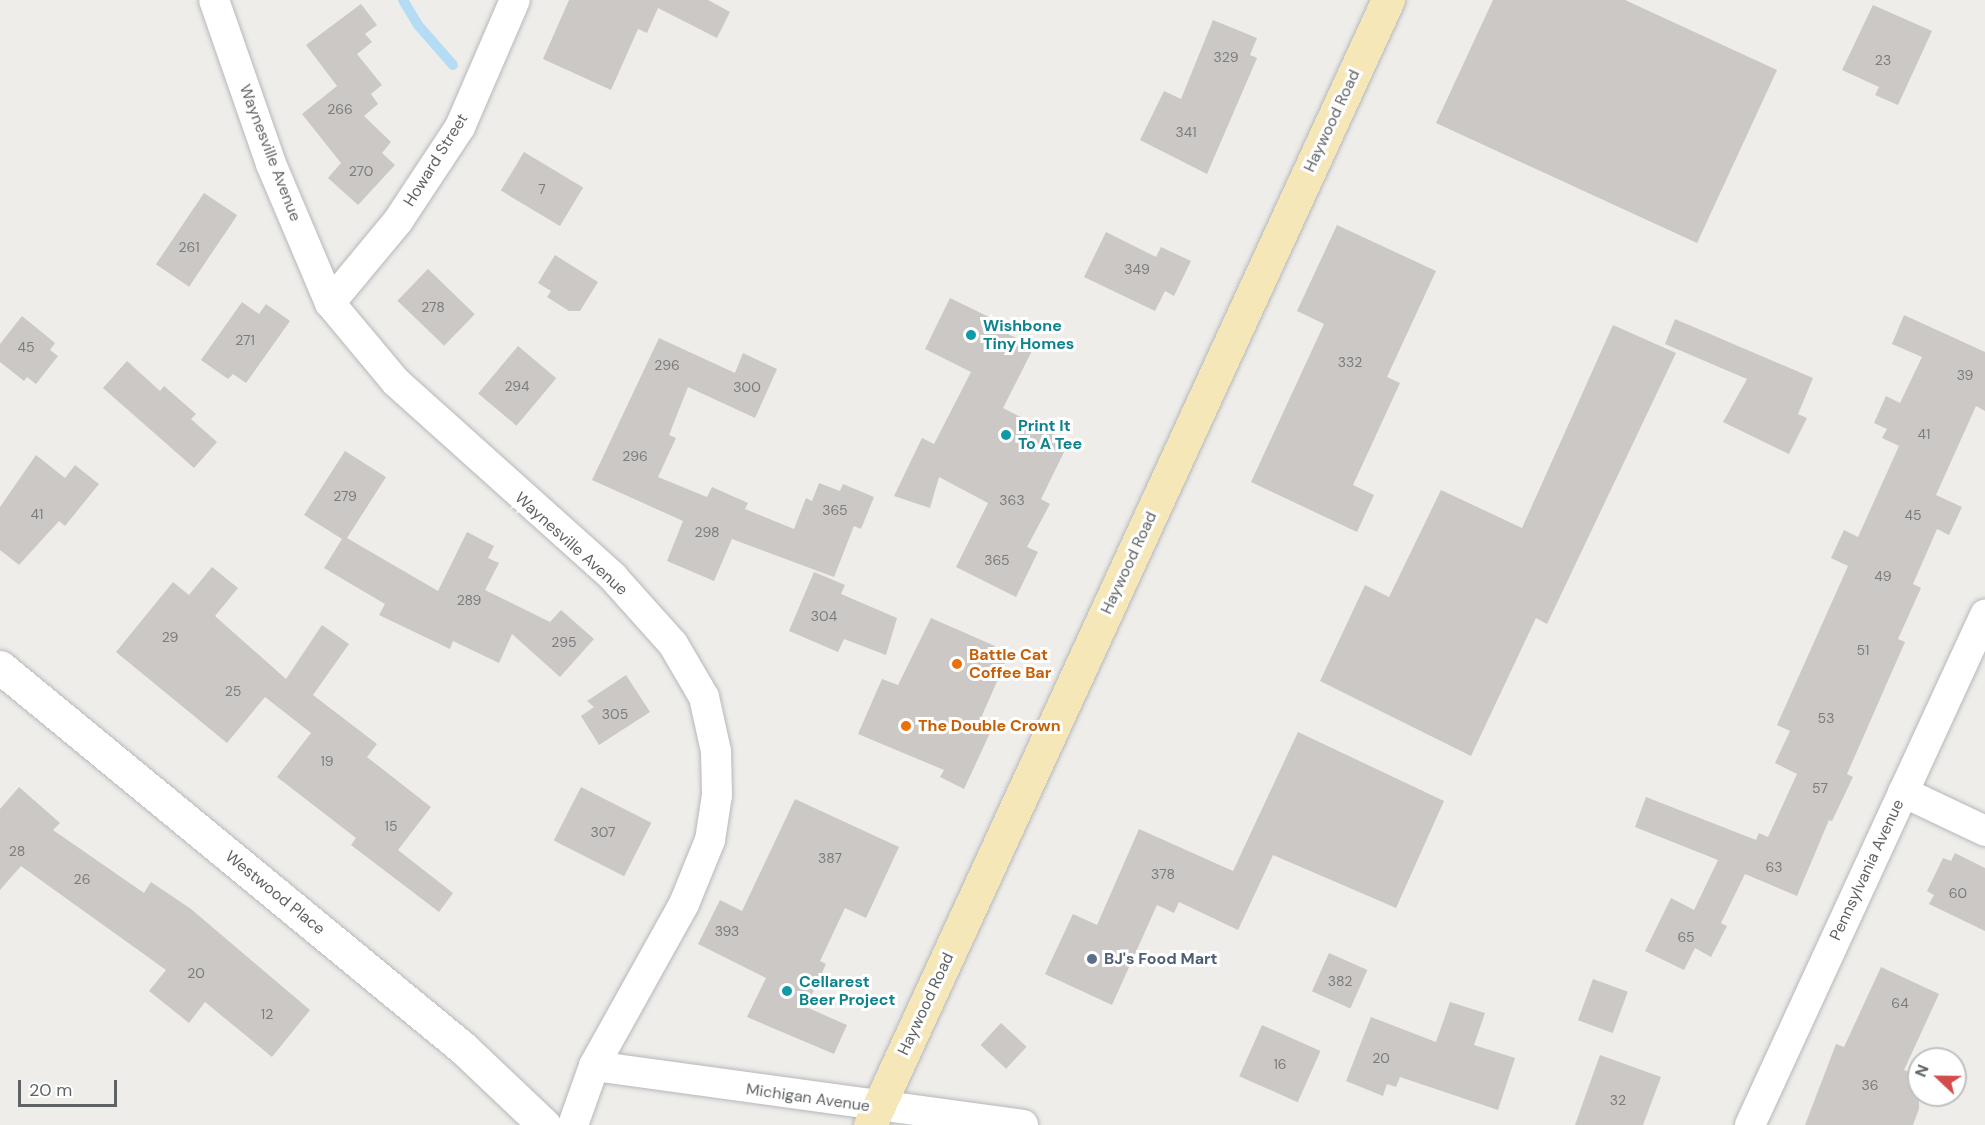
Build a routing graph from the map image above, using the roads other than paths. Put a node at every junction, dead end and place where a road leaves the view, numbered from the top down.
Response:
1 (214, 0) edge
2 (515, 0) edge
3 (1388, 0) edge
4 (330, 303) junction
5 (1985, 615) edge
6 (0, 667) edge
7 (1903, 792) junction
8 (1985, 831) edge
9 (594, 1066) junction
10 (874, 1116) edge
11 (544, 1125) edge
12 (573, 1125) edge
13 (1023, 1125) edge
14 (1749, 1125) edge

1 - 4 street, Waynesville Avenue
2 - 4 street, Howard Street
3 - 10 main road, Haywood Road
4 - 9 street, Waynesville Avenue
5 - 7 street, Pennsylvania Avenue
6 - 11 street, Westwood Place
7 - 8 street
7 - 14 street, Pennsylvania Avenue
9 - 10 street, Michigan Avenue
9 - 12 street, Waynesville Avenue
10 - 13 street, Michigan Avenue

